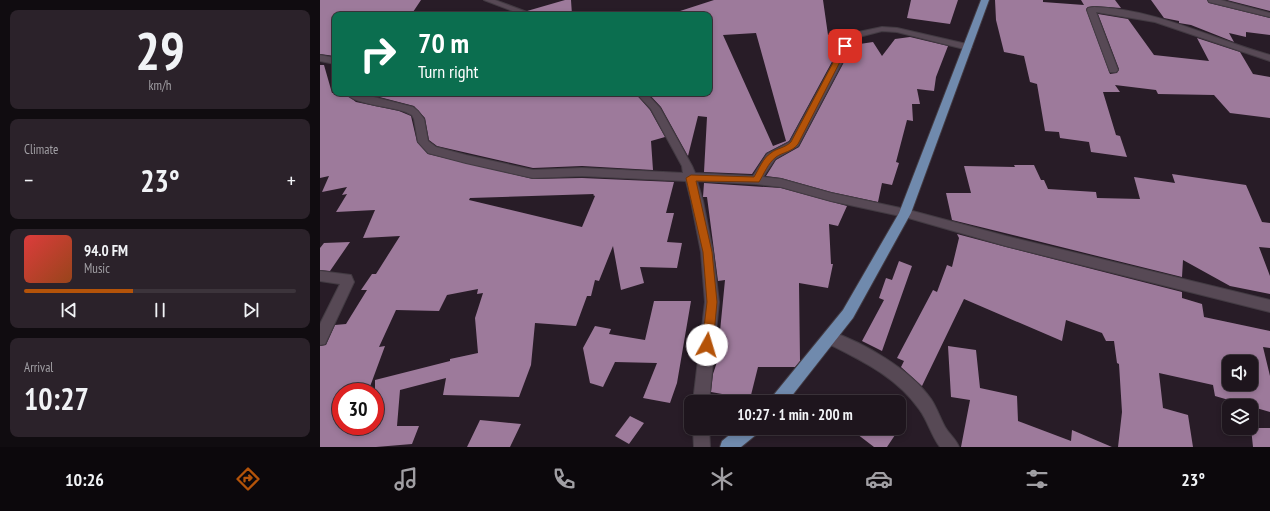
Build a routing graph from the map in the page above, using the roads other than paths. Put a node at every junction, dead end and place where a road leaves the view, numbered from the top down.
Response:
1 (488, 0) edge
2 (985, 0) edge
3 (1212, 0) edge
4 (522, 12) edge
5 (1270, 15) edge
6 (968, 47) junction
7 (320, 58) edge
8 (1270, 58) edge
9 (332, 60) edge
10 (1113, 70) dead end
11 (355, 96) edge
12 (644, 96) edge
13 (691, 178) junction
14 (756, 180) junction
15 (905, 213) junction
16 (320, 276) edge
17 (1270, 306) edge
18 (830, 337) junction
19 (320, 339) edge
20 (702, 395) edge
21 (783, 395) edge
22 (701, 435) edge
23 (743, 435) edge
24 (702, 447) edge
25 (728, 447) edge
26 (951, 447) edge

1 - 4 street
2 - 6 main road
3 - 5 street
6 - 14 street
6 - 15 main road
7 - 9 street
8 - 10 street
11 - 13 street
12 - 13 street
13 - 14 street
13 - 20 street
14 - 15 street
15 - 17 street
15 - 18 main road
16 - 19 street
18 - 21 main road
18 - 26 street
22 - 24 street
23 - 25 main road

